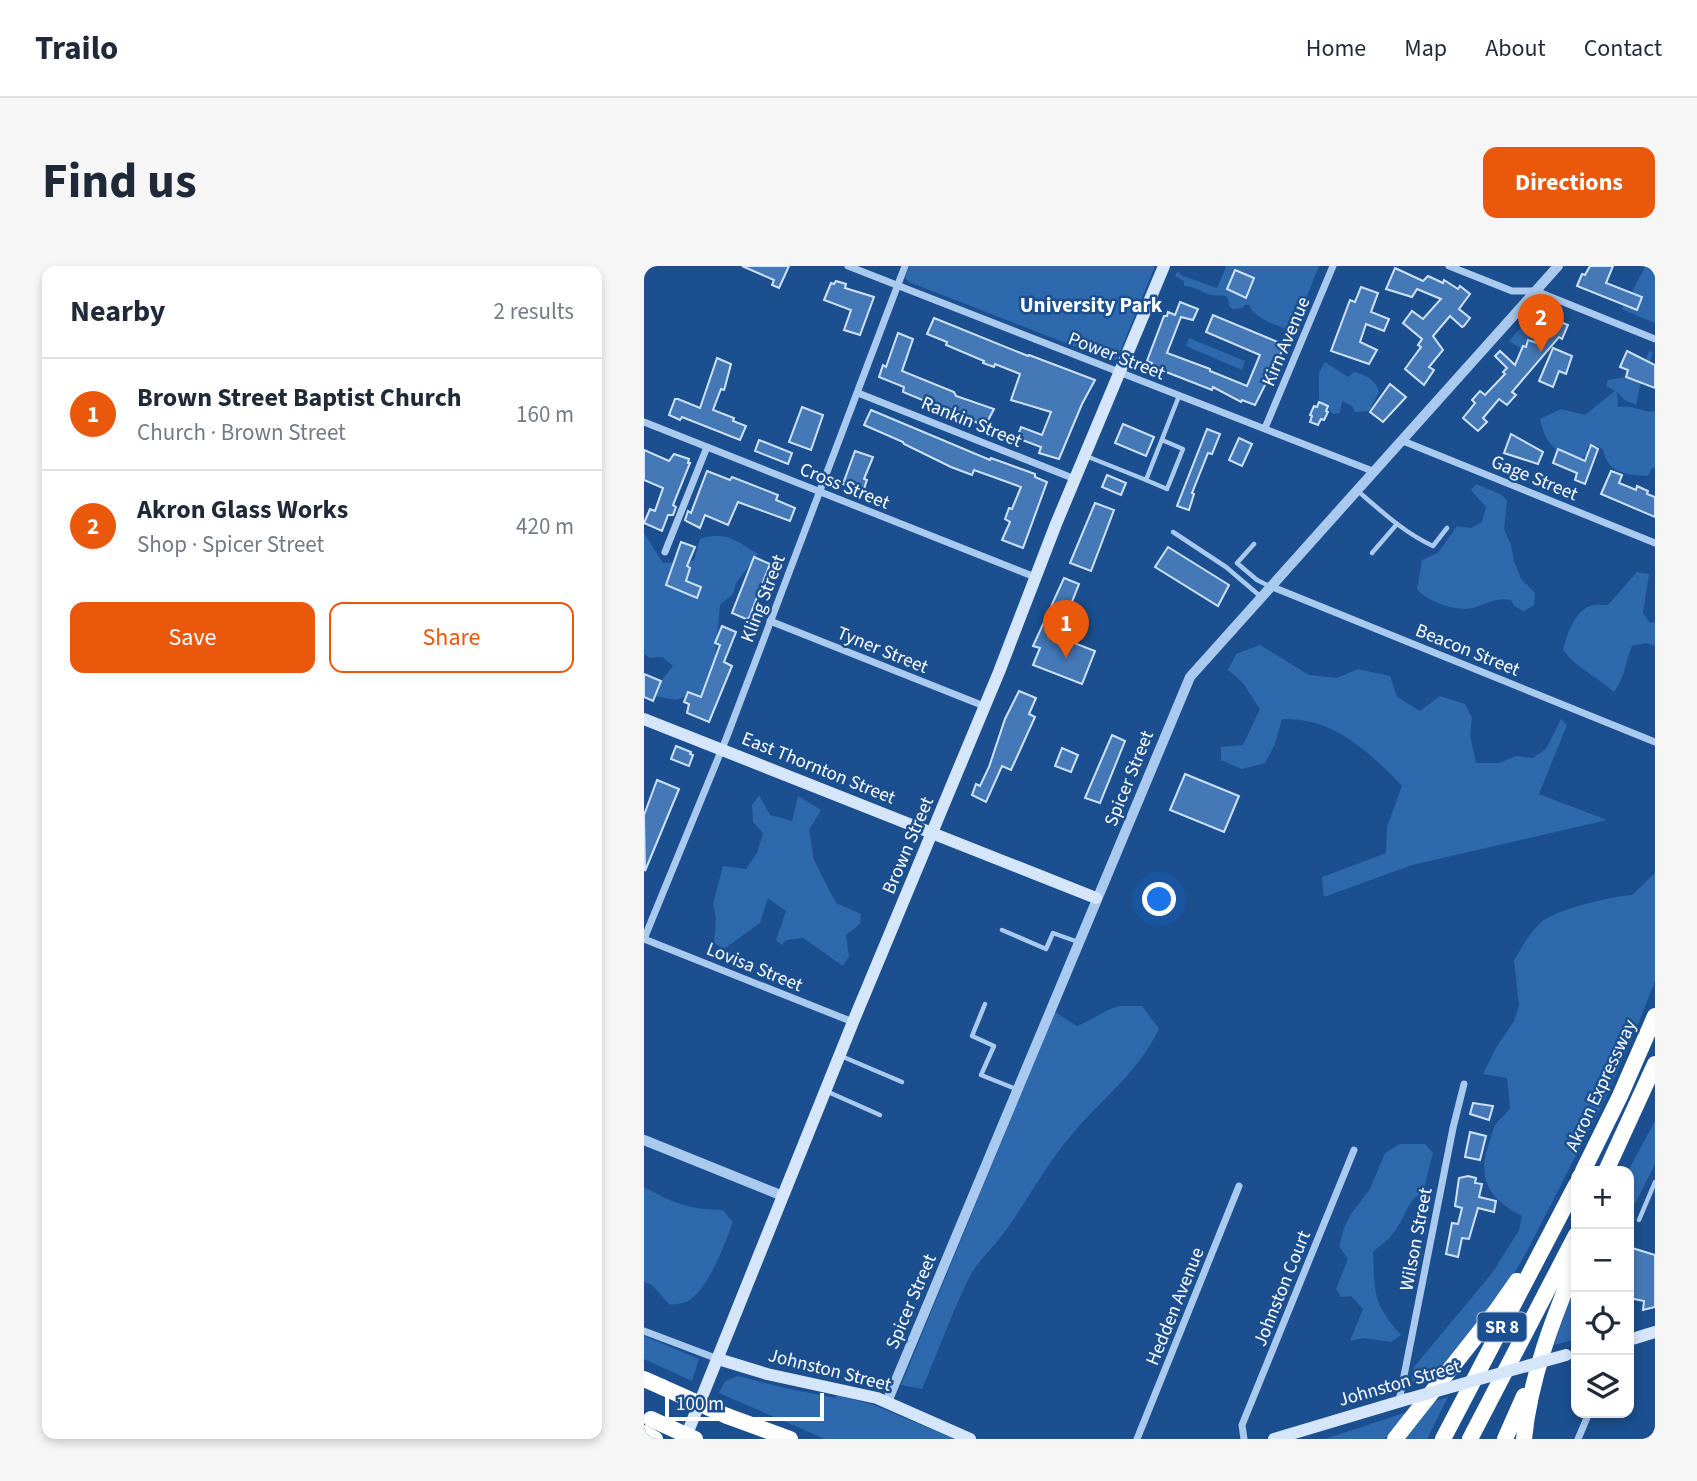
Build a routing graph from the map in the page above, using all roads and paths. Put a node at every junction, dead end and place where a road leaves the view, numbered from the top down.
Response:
1 (848, 266) edge
2 (905, 266) edge
3 (1164, 266) edge
4 (1333, 266) edge
5 (1449, 266) edge
6 (1558, 266) edge
7 (897, 285) junction
8 (1536, 291) junction
9 (1655, 339) edge
10 (1119, 373) junction
11 (858, 393) junction
12 (1179, 396) junction
13 (644, 422) edge
14 (1265, 428) junction
15 (1161, 440) junction
16 (1403, 441) junction
17 (707, 447) junction
18 (1085, 456) junction
19 (1375, 472) junction
20 (1075, 479) junction
21 (1146, 480) junction
22 (1358, 491) junction
23 (820, 492) junction
24 (1397, 524) junction
25 (1447, 528) dead end
26 (1173, 532) dead end
27 (1655, 543) edge
28 (1254, 544) dead end
29 (665, 552) dead end
30 (1372, 553) dead end
31 (1035, 577) junction
32 (1270, 586) junction
33 (1261, 597) junction
34 (770, 621) junction
35 (984, 706) junction
36 (644, 719) edge
37 (1655, 742) edge
38 (722, 750) junction
39 (932, 834) junction
40 (1096, 898) junction
41 (1002, 930) dead end
42 (644, 939) edge
43 (1078, 942) junction
44 (985, 1004) dead end
45 (1655, 1016) edge
46 (853, 1023) junction
47 (840, 1055) junction
48 (1655, 1064) edge
49 (902, 1082) dead end
50 (1465, 1084) dead end
51 (1017, 1089) junction
52 (825, 1091) junction
53 (880, 1115) dead end
54 (644, 1140) edge
55 (1354, 1150) dead end
56 (1585, 1166) edge
57 (1611, 1166) edge
58 (1655, 1182) edge
59 (1239, 1186) dead end
60 (783, 1196) junction
61 (1571, 1196) edge
62 (1562, 1215) junction
63 (1639, 1220) dead end
64 (1571, 1245) edge
65 (1571, 1276) edge
66 (644, 1331) edge
67 (1655, 1332) edge
68 (1634, 1338) edge
69 (1546, 1342) junction
70 (1571, 1354) edge
71 (718, 1359) junction
72 (644, 1379) edge
73 (1404, 1400) junction
74 (887, 1402) junction
75 (727, 1416) junction
76 (1587, 1418) edge
77 (646, 1425) edge
78 (655, 1439) edge
79 (685, 1439) edge
80 (695, 1439) edge
81 (768, 1439) edge
82 (790, 1439) edge
83 (970, 1439) edge
84 (1137, 1439) edge
85 (1244, 1439) edge
86 (1274, 1439) edge
87 (1395, 1439) edge
88 (1443, 1439) edge
89 (1470, 1439) edge
90 (1505, 1439) edge
91 (1524, 1439) edge
92 (1578, 1439) edge

1 - 7 street, Power Street
2 - 7 street, Kling Street
3 - 10 main road, Brown Street
4 - 14 street, Kirn Avenue
5 - 8 street
6 - 8 street, Spicer Street
7 - 10 street, Power Street
7 - 11 street, Kling Street
8 - 9 street
8 - 16 street, Spicer Street
10 - 12 street, Power Street
10 - 18 main road, Brown Street
11 - 20 street, Rankin Street
11 - 23 street, Kling Street
12 - 14 street, Power Street
12 - 15 lane
13 - 17 street, Cross Street
14 - 19 street, Power Street
15 - 21 lane
15 - 21 lane
16 - 19 street, Spicer Street
16 - 27 street, Gage Street
17 - 23 street, Cross Street
17 - 29 street
18 - 20 main road, Brown Street
18 - 21 lane
19 - 22 street, Spicer Street
20 - 31 main road, Brown Street
22 - 24 lane
22 - 32 street, Spicer Street
23 - 31 street, Cross Street
23 - 34 street, Kling Street
24 - 25 lane
24 - 30 lane
26 - 33 lane
28 - 32 lane
31 - 35 main road, Brown Street
32 - 33 street, Spicer Street
32 - 37 street, Beacon Street
33 - 40 street, Spicer Street
34 - 35 street, Tyner Street
34 - 38 street, Kling Street
35 - 39 main road, Brown Street
36 - 38 main road, East Thornton Street
38 - 39 main road, East Thornton Street
38 - 42 street, Kling Street
39 - 40 main road, East Thornton Street
39 - 46 main road, Brown Street
40 - 43 street, Spicer Street
41 - 43 lane
42 - 46 street, Lovisa Street
43 - 51 street, Spicer Street
44 - 51 lane
45 - 56 highway, Akron Expressway
46 - 47 main road, Brown Street
47 - 49 lane
47 - 52 main road, Brown Street
48 - 57 highway
50 - 73 street, Wilson Street
51 - 74 street, Spicer Street
52 - 53 lane
52 - 60 main road, Brown Street
54 - 60 street
55 - 85 street, Johnston Court
58 - 63 lane
59 - 84 street, Hedden Avenue
60 - 71 main road, Brown Street
61 - 62 highway, SR 8
62 - 87 highway
62 - 88 highway, SR 8
64 - 89 highway, SR 8
65 - 69 highway
66 - 71 street
67 - 68 main road
69 - 90 highway
69 - 91 highway
70 - 73 main road, Johnston Street, bridge
71 - 74 main road, Johnston Street
71 - 79 main road, Brown Street
72 - 75 highway, bridge
73 - 86 main road, Johnston Street
74 - 83 main road, Johnston Street
75 - 81 highway
75 - 82 highway
76 - 92 street
77 - 78 highway
77 - 80 highway, bridge

